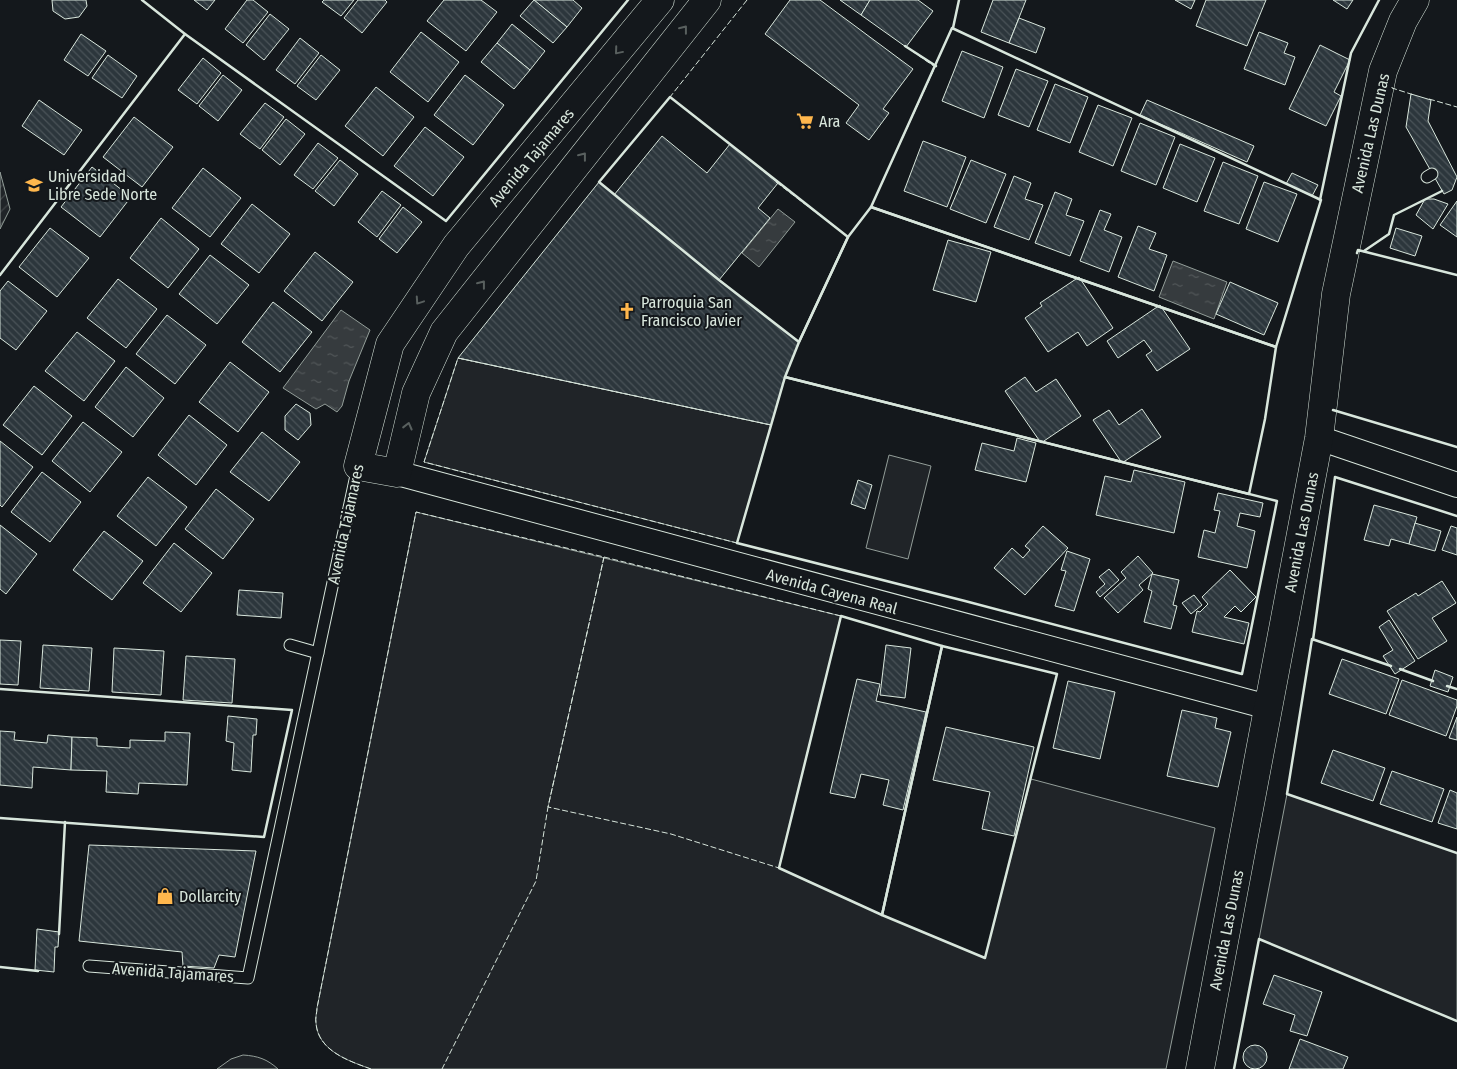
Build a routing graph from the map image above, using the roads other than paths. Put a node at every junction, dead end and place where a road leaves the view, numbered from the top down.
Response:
1 (660, 0) edge
2 (707, 0) edge
3 (1415, 0) edge
4 (1319, 438) junction
5 (358, 466) junction
6 (396, 474) junction
7 (1457, 485) edge
8 (290, 645) dead end
9 (318, 652) junction
10 (1268, 708) junction
11 (90, 966) dead end
12 (1200, 1069) edge

1 -> 5 street, Avenida Tajamares
6 -> 2 street
3 - 4 street, Avenida Las Dunas
4 - 7 street
4 - 10 street, Avenida Las Dunas
5 - 6 street
5 - 9 lane, Avenida Tajamares
6 - 10 street, Avenida Cayena Real
8 - 9 lane
9 - 11 lane, Avenida Tajamares
10 - 12 street, Avenida Las Dunas

